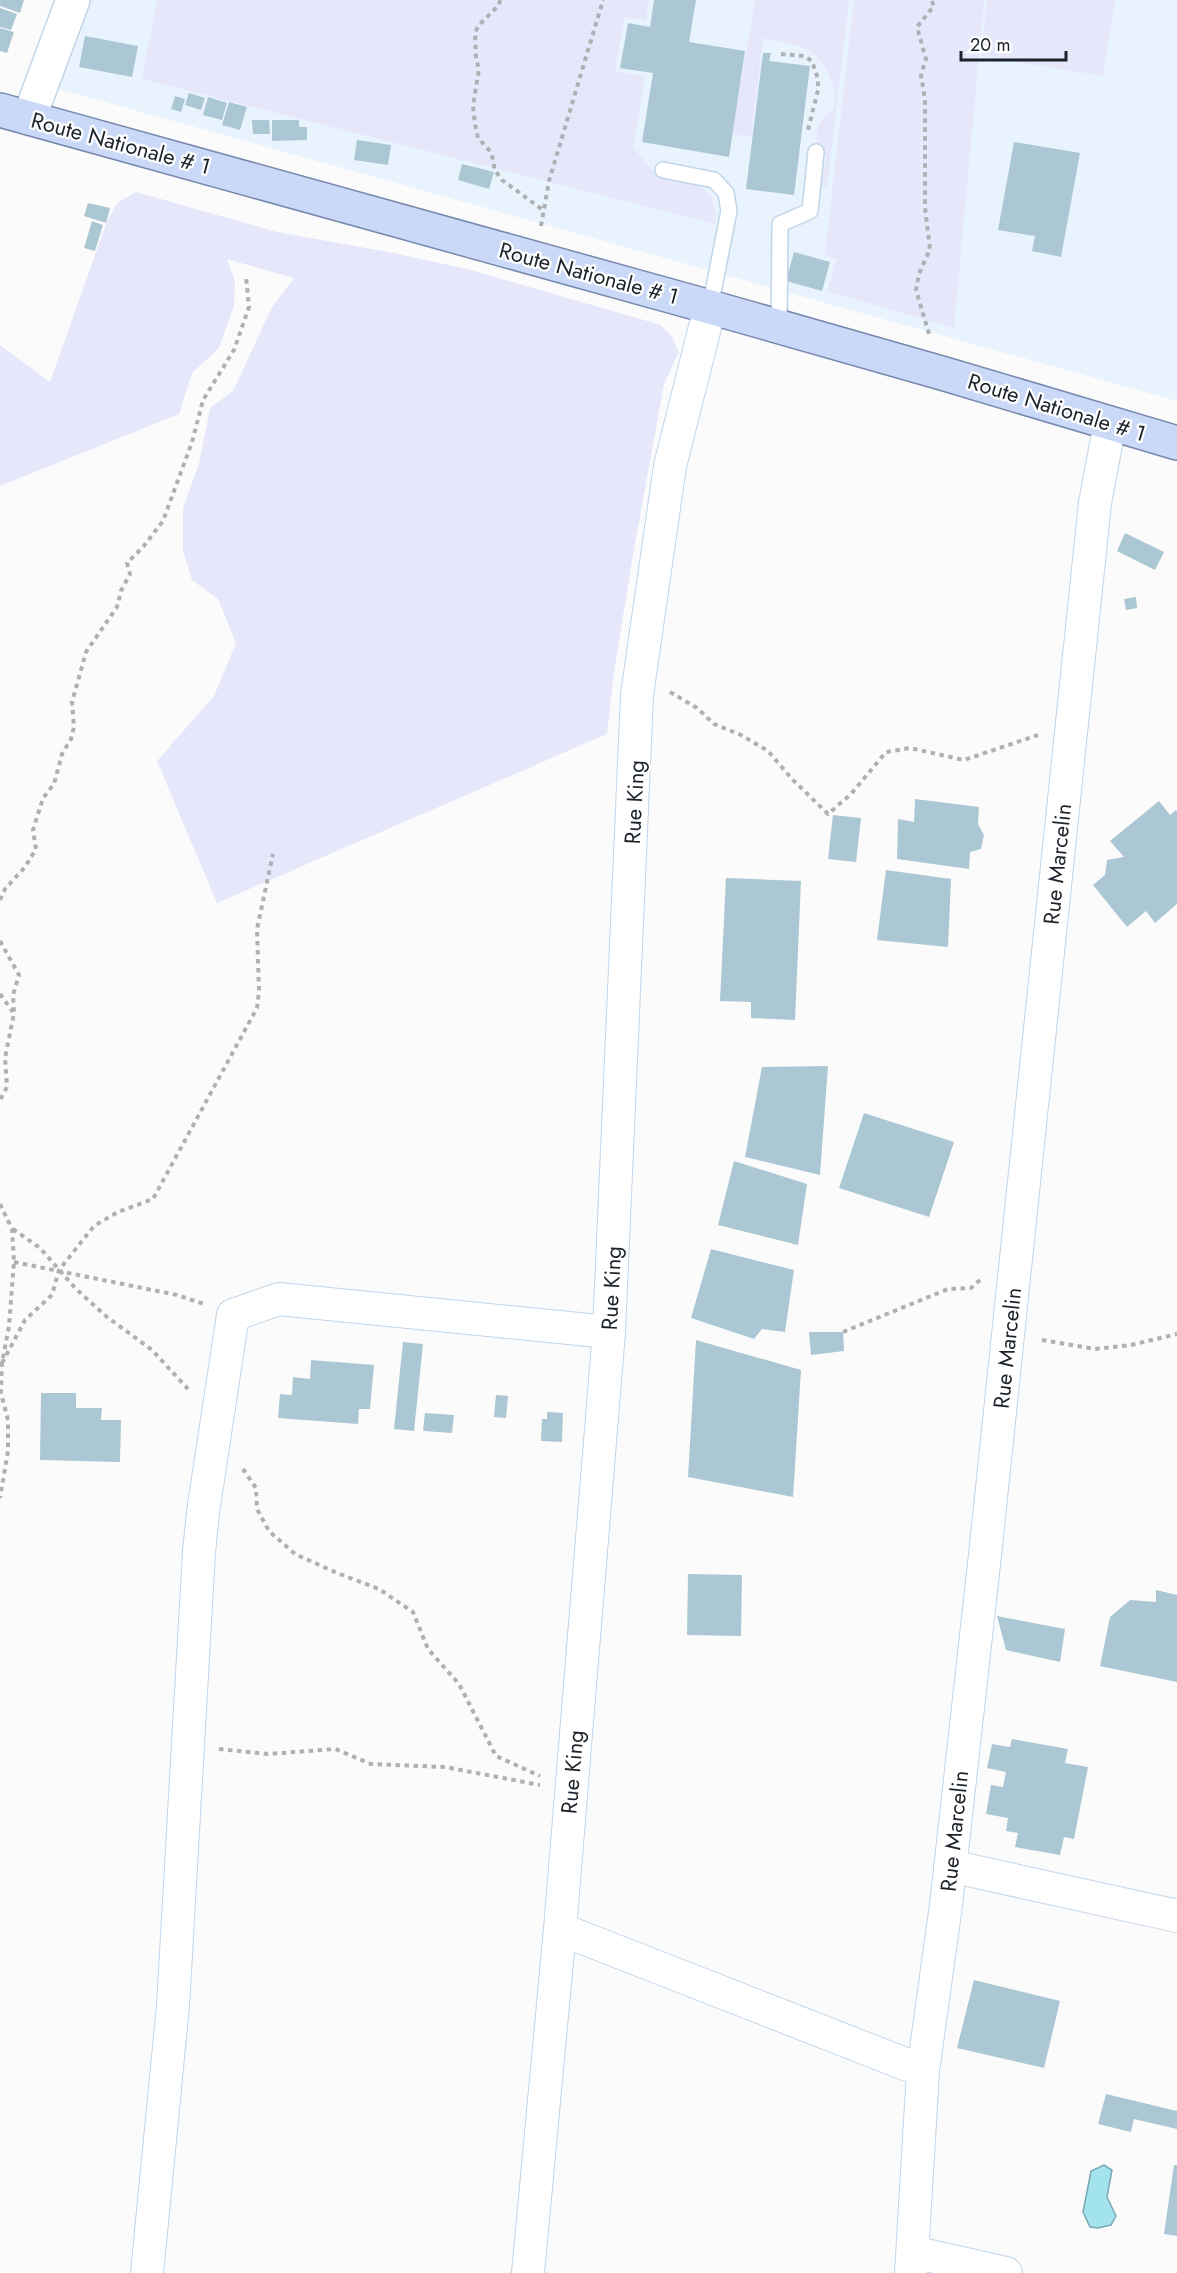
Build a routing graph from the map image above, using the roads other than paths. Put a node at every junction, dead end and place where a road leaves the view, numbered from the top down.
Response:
1 (73, 0) edge
2 (15, 114) edge
3 (816, 152) road end
4 (663, 170) dead end
5 (710, 307) junction
6 (779, 327) junction
7 (1110, 423) junction
8 (1177, 443) edge
9 (609, 1332) junction
10 (950, 1866) junction
11 (1177, 1916) edge
12 (561, 1929) junction
13 (923, 2071) junction
14 (912, 2263) edge
15 (147, 2273) edge
16 (528, 2273) edge
17 (1006, 2273) edge

1 - 2 street
2 - 5 main road, Route Nationale # 1
3 - 6 lane
4 - 5 lane
5 - 6 main road, Route Nationale # 1
5 - 9 street, Rue King
6 - 7 main road, Route Nationale # 1
7 - 8 main road, Route Nationale # 1
7 - 10 street, Rue Marcelin
9 - 12 street, Rue King
9 - 15 street
10 - 11 street
10 - 13 street, Rue Marcelin
12 - 13 street
12 - 16 street, Rue King
13 - 14 street, Rue Marcelin
14 - 17 street

